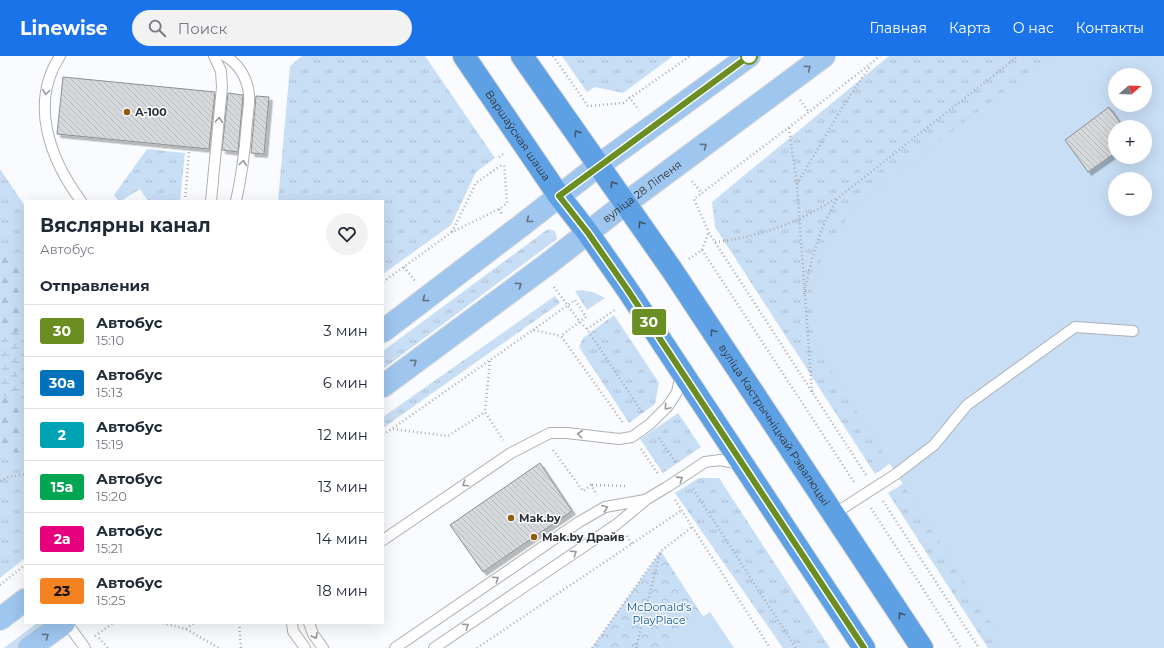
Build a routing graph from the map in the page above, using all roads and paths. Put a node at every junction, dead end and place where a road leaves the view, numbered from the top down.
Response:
1 (60, 56) edge
2 (214, 56) edge
3 (225, 56) edge
4 (464, 56) edge
5 (522, 56) edge
6 (553, 56) edge
7 (690, 56) edge
8 (749, 56) edge
9 (824, 56) edge
10 (880, 56) edge
11 (1018, 56) edge
12 (873, 61) junction
13 (789, 128) junction
14 (189, 152) dead end
15 (599, 165) junction
16 (796, 185) junction
17 (559, 196) junction
18 (838, 198) junction
19 (80, 200) edge
20 (185, 200) edge
21 (211, 200) edge
22 (236, 200) edge
23 (626, 203) junction
24 (799, 219) junction
25 (452, 232) junction
26 (588, 233) junction
27 (715, 242) junction
28 (702, 250) dead end
29 (384, 281) edge
30 (804, 294) junction
31 (586, 317) dead end
32 (388, 326) edge
33 (533, 330) junction
34 (1133, 330) dead end
35 (561, 336) dead end
36 (682, 372) junction
37 (384, 385) edge
38 (812, 394) junction
39 (485, 412) dead end
40 (393, 429) junction
41 (384, 435) edge
42 (743, 465) junction
43 (657, 472) dead end
44 (24, 474) edge
45 (650, 477) dead end
46 (0, 481) edge
47 (591, 485) dead end
48 (630, 486) dead end
49 (875, 489) junction
50 (864, 496) junction
51 (646, 499) junction
52 (682, 510) dead end
53 (834, 514) junction
54 (692, 527) dead end
55 (384, 539) edge
56 (661, 551) junction
57 (24, 566) edge
58 (0, 585) edge
59 (24, 601) edge
60 (0, 619) edge
61 (64, 624) edge
62 (66, 624) edge
63 (167, 624) edge
64 (193, 624) edge
65 (239, 624) edge
66 (292, 624) edge
67 (309, 624) edge
68 (186, 629) junction
69 (96, 635) dead end
70 (29, 648) edge
71 (86, 648) edge
72 (108, 648) edge
73 (219, 648) edge
74 (241, 648) edge
75 (304, 648) edge
76 (323, 648) edge
77 (394, 648) edge
78 (434, 648) edge
79 (477, 648) edge
80 (592, 648) edge
81 (636, 648) edge
82 (864, 648) edge
83 (922, 648) edge
84 (961, 648) edge
85 (979, 648) edge

1 -> 19 lane
21 -> 2 lane
22 -> 3 lane
4 - 17 highway, Варшаўская шаша
15 -> 5 highway
6 - 7 path
8 - 15 main road
23 -> 9 main road, вуліца 28 Ліпеня
10 - 12 path
11 - 18 path
12 - 13 path
12 - 16 path
13 - 16 path
13 - 27 path
14 - 20 path
15 - 17 main road
23 -> 15 highway
16 - 24 path
17 - 26 highway, Варшаўская шаша
17 -> 32 main road
18 - 24 path
18 - 30 path
23 - 26 main road, вуліца 28 Ліпеня
53 -> 23 highway, вуліца Кастрычніцкай Рэвалюцыі
24 - 27 path
24 - 30 path
25 - 25 path
25 - 29 path
26 - 36 highway
37 -> 26 main road, вуліца 28 Ліпеня
27 - 38 path
28 - 50 path
30 - 38 path
31 - 33 path
33 - 35 path
33 - 40 path
34 - 49 lane
36 - 42 highway
36 -> 55 lane
38 - 49 path
39 - 40 path
40 - 41 path
51 -> 42 lane
42 - 82 highway
43 - 45 path
44 - 46 path
47 - 48 path
49 - 50 lane
49 - 85 path
50 - 53 lane
50 - 84 path
77 -> 51 lane
78 -> 51 lane
52 - 79 path
83 -> 53 highway, вуліца Кастрычніцкай Рэвалюцыі
54 - 56 path
56 - 80 path
56 - 81 path
57 - 58 path
59 - 60 main road
70 -> 61 main road
62 - 71 lane
63 - 68 path
64 - 68 path
65 - 74 path
66 - 75 lane
67 -> 76 lane
68 - 73 path
69 - 72 path

